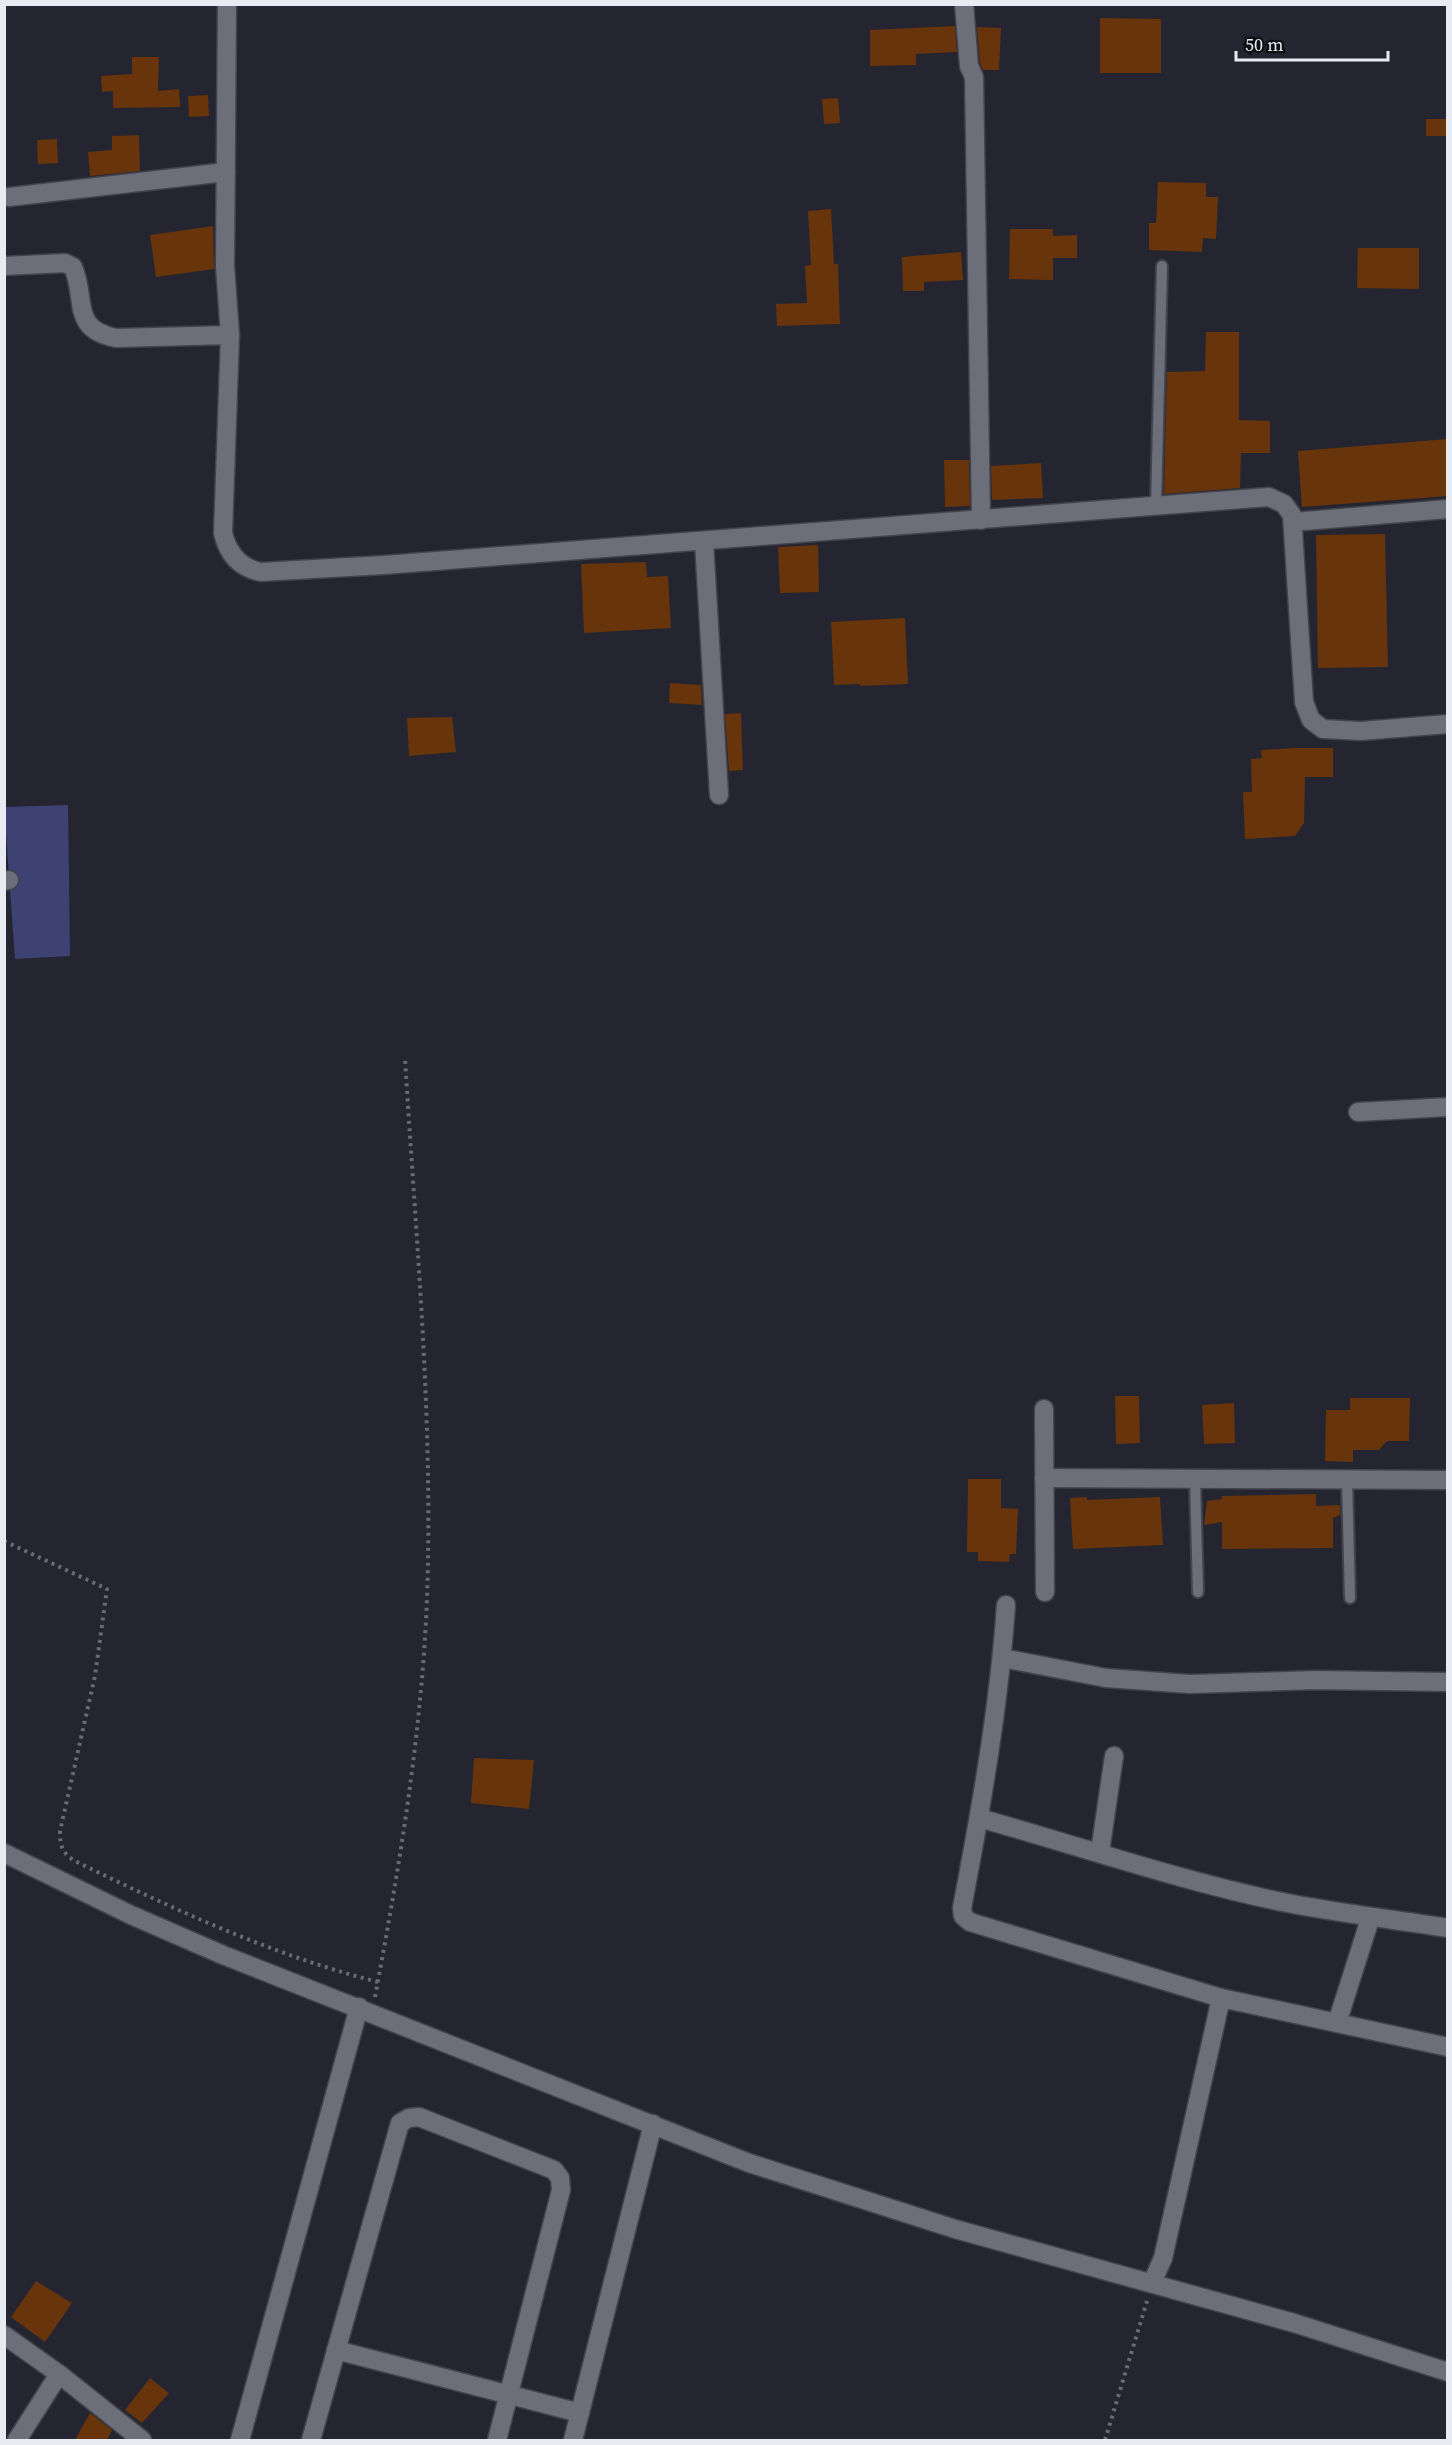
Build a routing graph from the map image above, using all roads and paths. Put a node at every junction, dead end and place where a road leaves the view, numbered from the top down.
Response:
1 (227, 4) edge
2 (964, 4) edge
3 (226, 172) junction
4 (9, 197) dead end
5 (4, 266) edge
6 (1162, 266) dead end
7 (230, 335) junction
8 (1156, 506) junction
9 (1448, 509) edge
10 (981, 519) junction
11 (1293, 522) junction
12 (704, 541) junction
13 (1448, 724) edge
14 (719, 795) dead end
15 (405, 1058) dead end
16 (1448, 1107) edge
17 (1358, 1112) dead end
18 (1044, 1409) dead end
19 (1044, 1479) junction
20 (1448, 1479) edge
21 (1195, 1480) junction
22 (1347, 1480) junction
23 (4, 1541) edge
24 (1044, 1592) dead end
25 (1198, 1592) dead end
26 (1350, 1598) dead end
27 (1006, 1605) dead end
28 (1002, 1658) junction
29 (1448, 1682) edge
30 (1114, 1756) dead end
31 (979, 1818) junction
32 (1100, 1852) junction
33 (4, 1853) edge
34 (1370, 1918) junction
35 (1448, 1928) edge
36 (378, 1982) junction
37 (1221, 1998) junction
38 (365, 2010) junction
39 (1337, 2023) junction
40 (1448, 2047) edge
41 (653, 2124) junction
42 (1152, 2283) junction
43 (4, 2335) edge
44 (336, 2350) junction
45 (1448, 2372) edge
46 (59, 2374) junction
47 (509, 2395) junction
48 (580, 2413) junction
49 (17, 2440) edge
50 (142, 2440) edge
51 (240, 2440) edge
52 (311, 2440) edge
53 (497, 2440) edge
54 (573, 2440) edge
55 (1106, 2440) edge

1 - 3 street
2 - 10 street
3 - 4 street
3 - 7 street
5 - 7 street
6 - 8 lane
7 - 12 street
8 - 10 street
8 - 11 street
9 - 11 street
10 - 12 street
11 - 13 street
12 - 14 street
15 - 36 path
16 - 17 street
18 - 19 street
19 - 21 street
19 - 24 street
20 - 22 street
21 - 22 street
21 - 25 lane
22 - 26 lane
23 - 36 path
27 - 28 street
28 - 29 street
28 - 31 street
30 - 32 street
31 - 32 street
31 - 37 street
32 - 34 street
33 - 38 street
34 - 35 street
34 - 39 street
36 - 38 path
37 - 39 street
37 - 42 street
38 - 41 street
38 - 51 street
39 - 40 street
41 - 42 street
41 - 48 street
42 - 45 street
42 - 55 path
43 - 46 street
44 - 47 street
44 - 47 street
44 - 52 street
46 - 49 street
46 - 50 street
47 - 48 street
47 - 53 street
48 - 54 street

